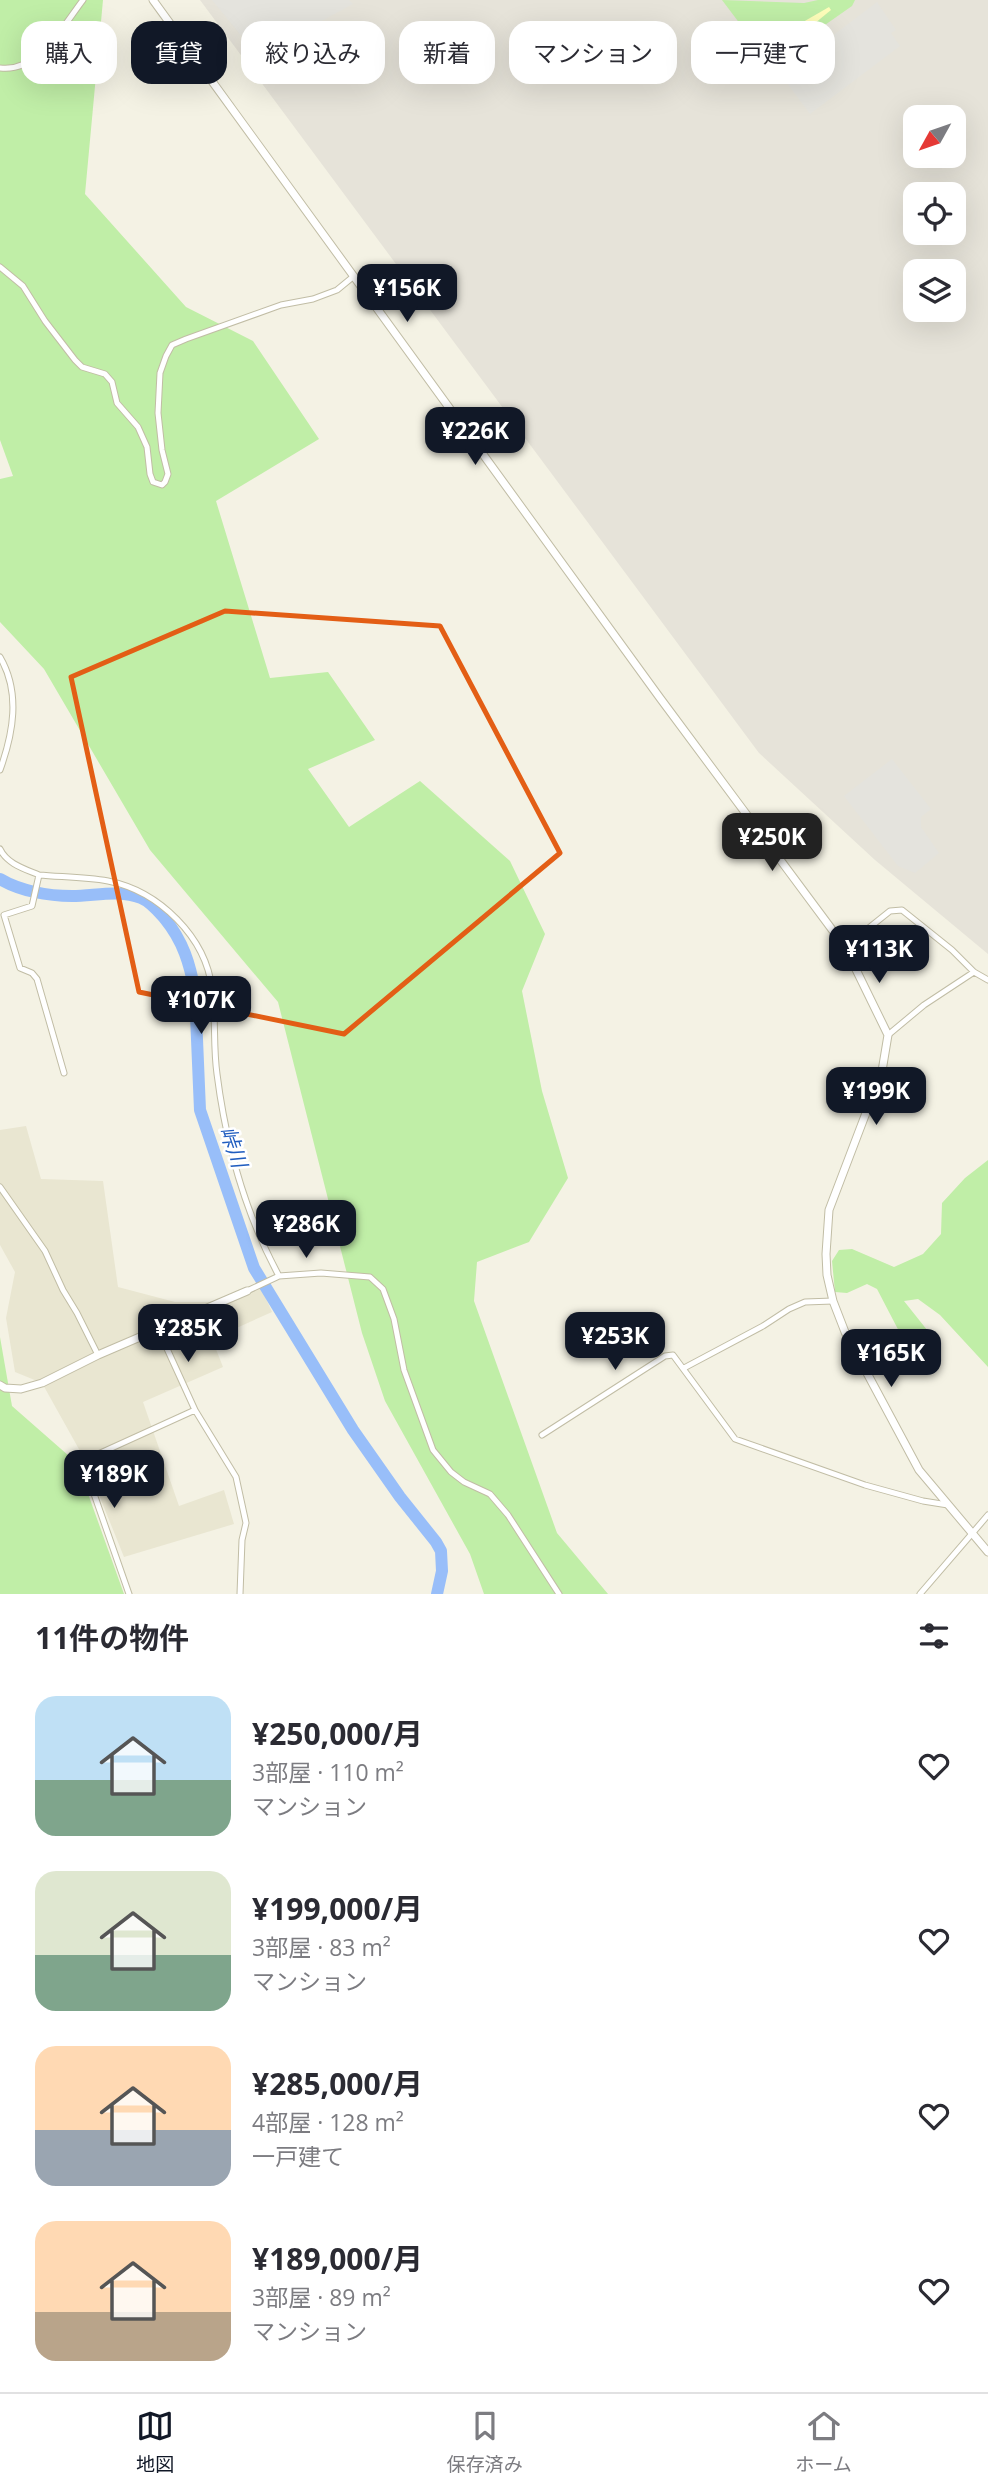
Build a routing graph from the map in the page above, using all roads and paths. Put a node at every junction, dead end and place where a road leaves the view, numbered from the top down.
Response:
1 (83, 0) edge
2 (153, 0) edge
3 (0, 68) edge
4 (0, 267) edge
5 (354, 276) junction
6 (0, 657) edge
7 (0, 770) edge
8 (0, 849) edge
9 (39, 875) junction
10 (845, 947) junction
11 (974, 972) junction
12 (988, 980) edge
13 (888, 1035) junction
14 (64, 1073) dead end
15 (0, 1187) edge
16 (279, 1276) junction
17 (247, 1291) joint
18 (833, 1301) junction
19 (158, 1329) junction
20 (98, 1355) junction
21 (684, 1368) junction
22 (0, 1385) edge
23 (195, 1410) junction
24 (542, 1434) dead end
25 (948, 1505) junction
26 (988, 1515) edge
27 (972, 1533) junction
28 (988, 1552) edge
29 (130, 1594) edge
30 (240, 1594) edge
31 (559, 1594) edge
32 (920, 1594) edge

1 - 3 street
2 - 5 street
4 - 5 street
5 - 10 street
6 - 7 street
8 - 9 street
9 - 14 street
9 - 16 street
10 - 11 street
10 - 13 street
11 - 12 street
11 - 13 street
13 - 18 street
15 - 20 street
16 - 17 street
16 - 31 street
17 - 19 street
18 - 21 street
18 - 25 street
19 - 20 street
19 - 23 street
20 - 22 street
21 - 24 street
21 - 25 street
23 - 29 street
23 - 30 street
25 - 27 street
26 - 27 street
27 - 28 street
27 - 32 street

